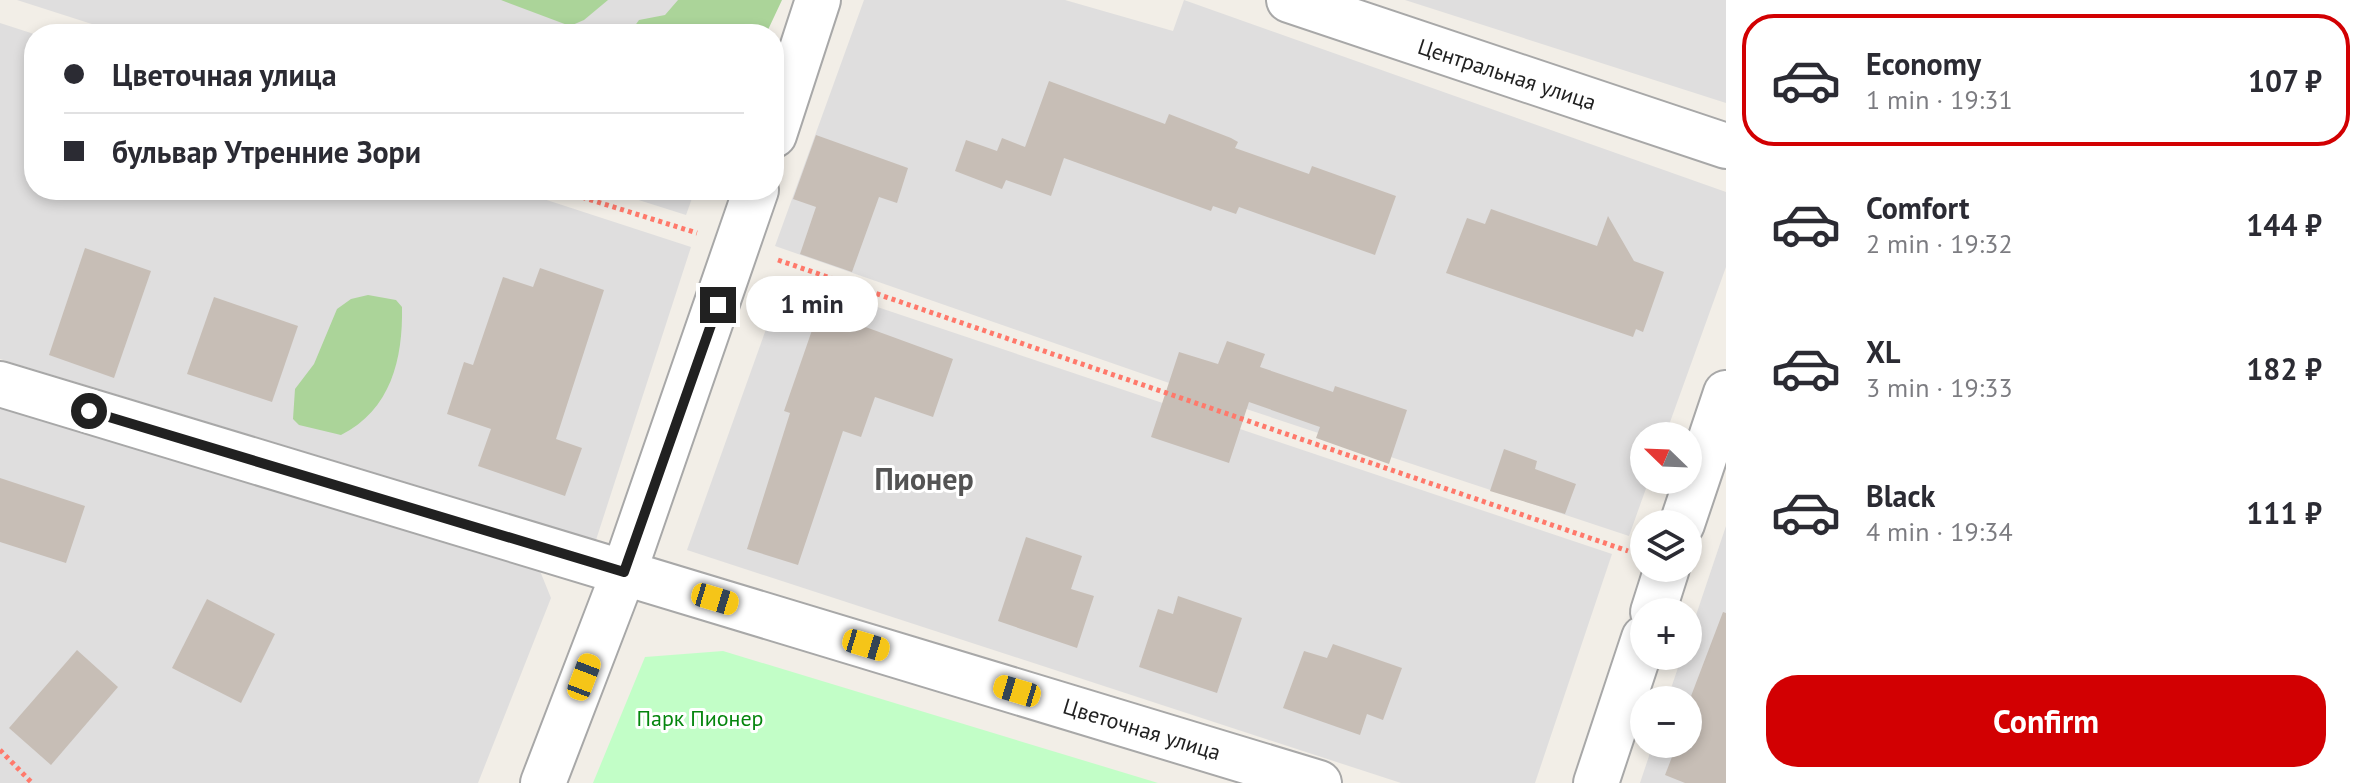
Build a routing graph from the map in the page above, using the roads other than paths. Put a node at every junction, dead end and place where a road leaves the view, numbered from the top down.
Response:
1 (818, 0) edge
2 (1289, 0) edge
3 (784, 104) edge
4 (1726, 146) edge
5 (753, 200) edge
6 (0, 384) edge
7 (1726, 393) edge
8 (1687, 510) edge
9 (624, 572) junction
10 (1633, 670) edge
11 (543, 783) edge
12 (1319, 783) edge
13 (1596, 783) edge

1 - 3 street
2 - 4 street, Центральная улица
5 - 9 street
6 - 9 street, Цветочная улица
7 - 8 street
9 - 11 street
9 - 12 street, Цветочная улица
10 - 13 street

